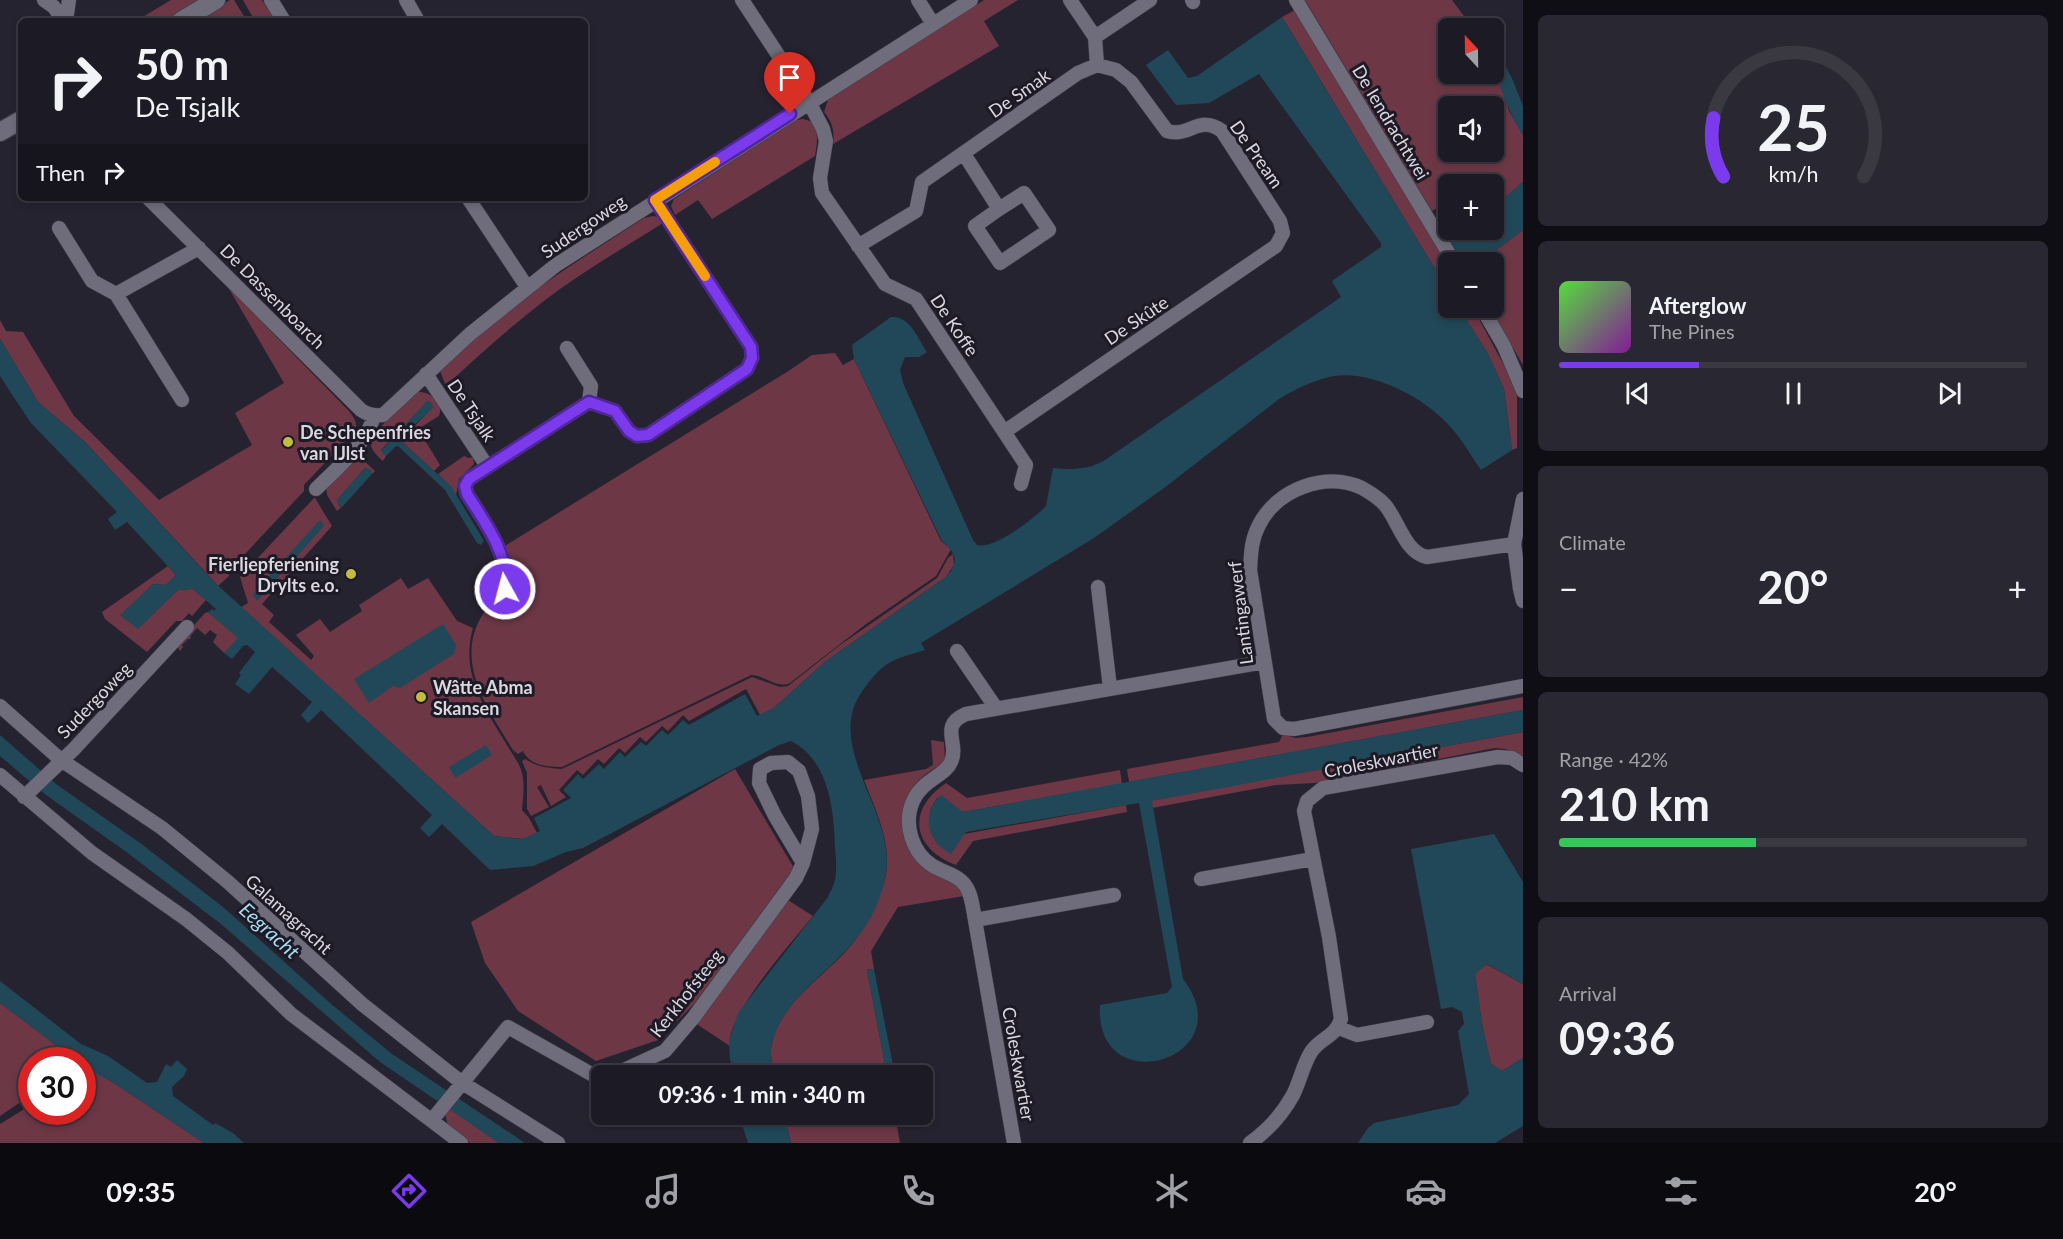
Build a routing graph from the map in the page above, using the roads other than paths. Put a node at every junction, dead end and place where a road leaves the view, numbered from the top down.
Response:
1 (44, 0) edge
2 (69, 0) edge
3 (216, 0) edge
4 (271, 0) edge
5 (406, 0) edge
6 (742, 0) edge
7 (918, 0) edge
8 (971, 0) edge
9 (1070, 0) edge
10 (1150, 0) edge
11 (1296, 0) edge
12 (62, 18) edge
13 (65, 18) edge
14 (187, 18) edge
15 (282, 18) edge
16 (416, 18) edge
17 (933, 24) junction
18 (1095, 37) junction
19 (1097, 64) junction
20 (809, 102) junction
21 (18, 122) edge
22 (0, 132) edge
23 (964, 154) junction
24 (655, 200) junction
25 (151, 201) edge
26 (470, 201) edge
27 (999, 209) junction
28 (59, 228) dead end
29 (1283, 233) joint
30 (858, 246) junction
31 (199, 248) junction
32 (1448, 252) edge
33 (527, 286) junction
34 (116, 294) junction
35 (1488, 318) edge
36 (567, 348) dead end
37 (426, 374) junction
38 (1523, 391) edge
39 (182, 400) dead end
40 (589, 402) junction
41 (374, 416) junction
42 (1004, 432) junction
43 (488, 466) junction
44 (1021, 484) dead end
45 (316, 489) dead end
46 (1523, 499) edge
47 (1514, 544) junction
48 (1098, 587) dead end
49 (505, 589) dead end
50 (1523, 601) edge
51 (187, 627) dead end
52 (957, 651) dead end
53 (1264, 662) junction
54 (1523, 687) edge
55 (1110, 688) junction
56 (0, 706) edge
57 (996, 708) junction
58 (60, 760) junction
59 (1523, 765) edge
60 (0, 775) edge
61 (29, 792) junction
62 (1313, 859) junction
63 (803, 863) junction
64 (1201, 879) dead end
65 (1114, 895) dead end
66 (975, 921) junction
67 (1427, 1022) dead end
68 (1338, 1028) junction
69 (457, 1088) junction
70 (432, 1120) junction
71 (461, 1143) edge
72 (558, 1143) edge
73 (1014, 1143) edge
74 (1250, 1143) edge

1 - 12 street
2 - 13 street
3 - 14 street
4 - 15 street
5 - 16 street
6 - 20 street, De Koffe
7 - 17 street
8 - 17 street, Sudergoweg
9 - 18 street
10 - 18 street
11 - 32 street, De Iendrachtwei
17 - 20 street, Sudergoweg
18 - 19 street
19 - 23 street, De Smak
19 - 29 street, De Pream
20 - 24 street, Sudergoweg
20 - 30 street, De Koffe
21 - 22 street
23 - 27 street
23 - 30 street, De Smak
24 - 33 street, Sudergoweg
24 - 40 street
25 - 31 street, De Dassenboarch
26 - 33 street
27 - 27 street
28 - 34 street
29 - 42 street, De Skûte
30 - 42 street, De Koffe
31 - 34 street
31 - 41 street, De Dassenboarch
33 - 37 street, Sudergoweg
34 - 39 street
35 - 38 street
36 - 40 street
37 - 41 street, Sudergoweg
37 - 43 street, De Tsjalk
40 - 43 street, De Tsjalk
41 - 45 street
42 - 44 street, De Koffe
43 - 49 street, De Tsjalk
46 - 47 street
47 - 50 street
47 - 53 street, Lantingawerf
48 - 55 street
51 - 58 street, Sudergoweg
52 - 57 street
53 - 54 street, Lantingawerf
53 - 55 street, Croleskwartier
55 - 57 street, Croleskwartier
56 - 58 street, Galamagracht
57 - 66 street, Croleskwartier
58 - 61 street, Sudergoweg
58 - 69 street, Galamagracht
59 - 62 street, Croleskwartier
60 - 61 street
61 - 70 street
62 - 64 street
62 - 68 street, Croleskwartier
63 - 63 street, Kerkhofsteeg
63 - 69 street, Kerkhofsteeg
65 - 66 street
66 - 73 street, Croleskwartier
67 - 68 street
68 - 74 street
69 - 70 street, Kerkhofsteeg
69 - 72 street, Galamagracht
70 - 71 street

